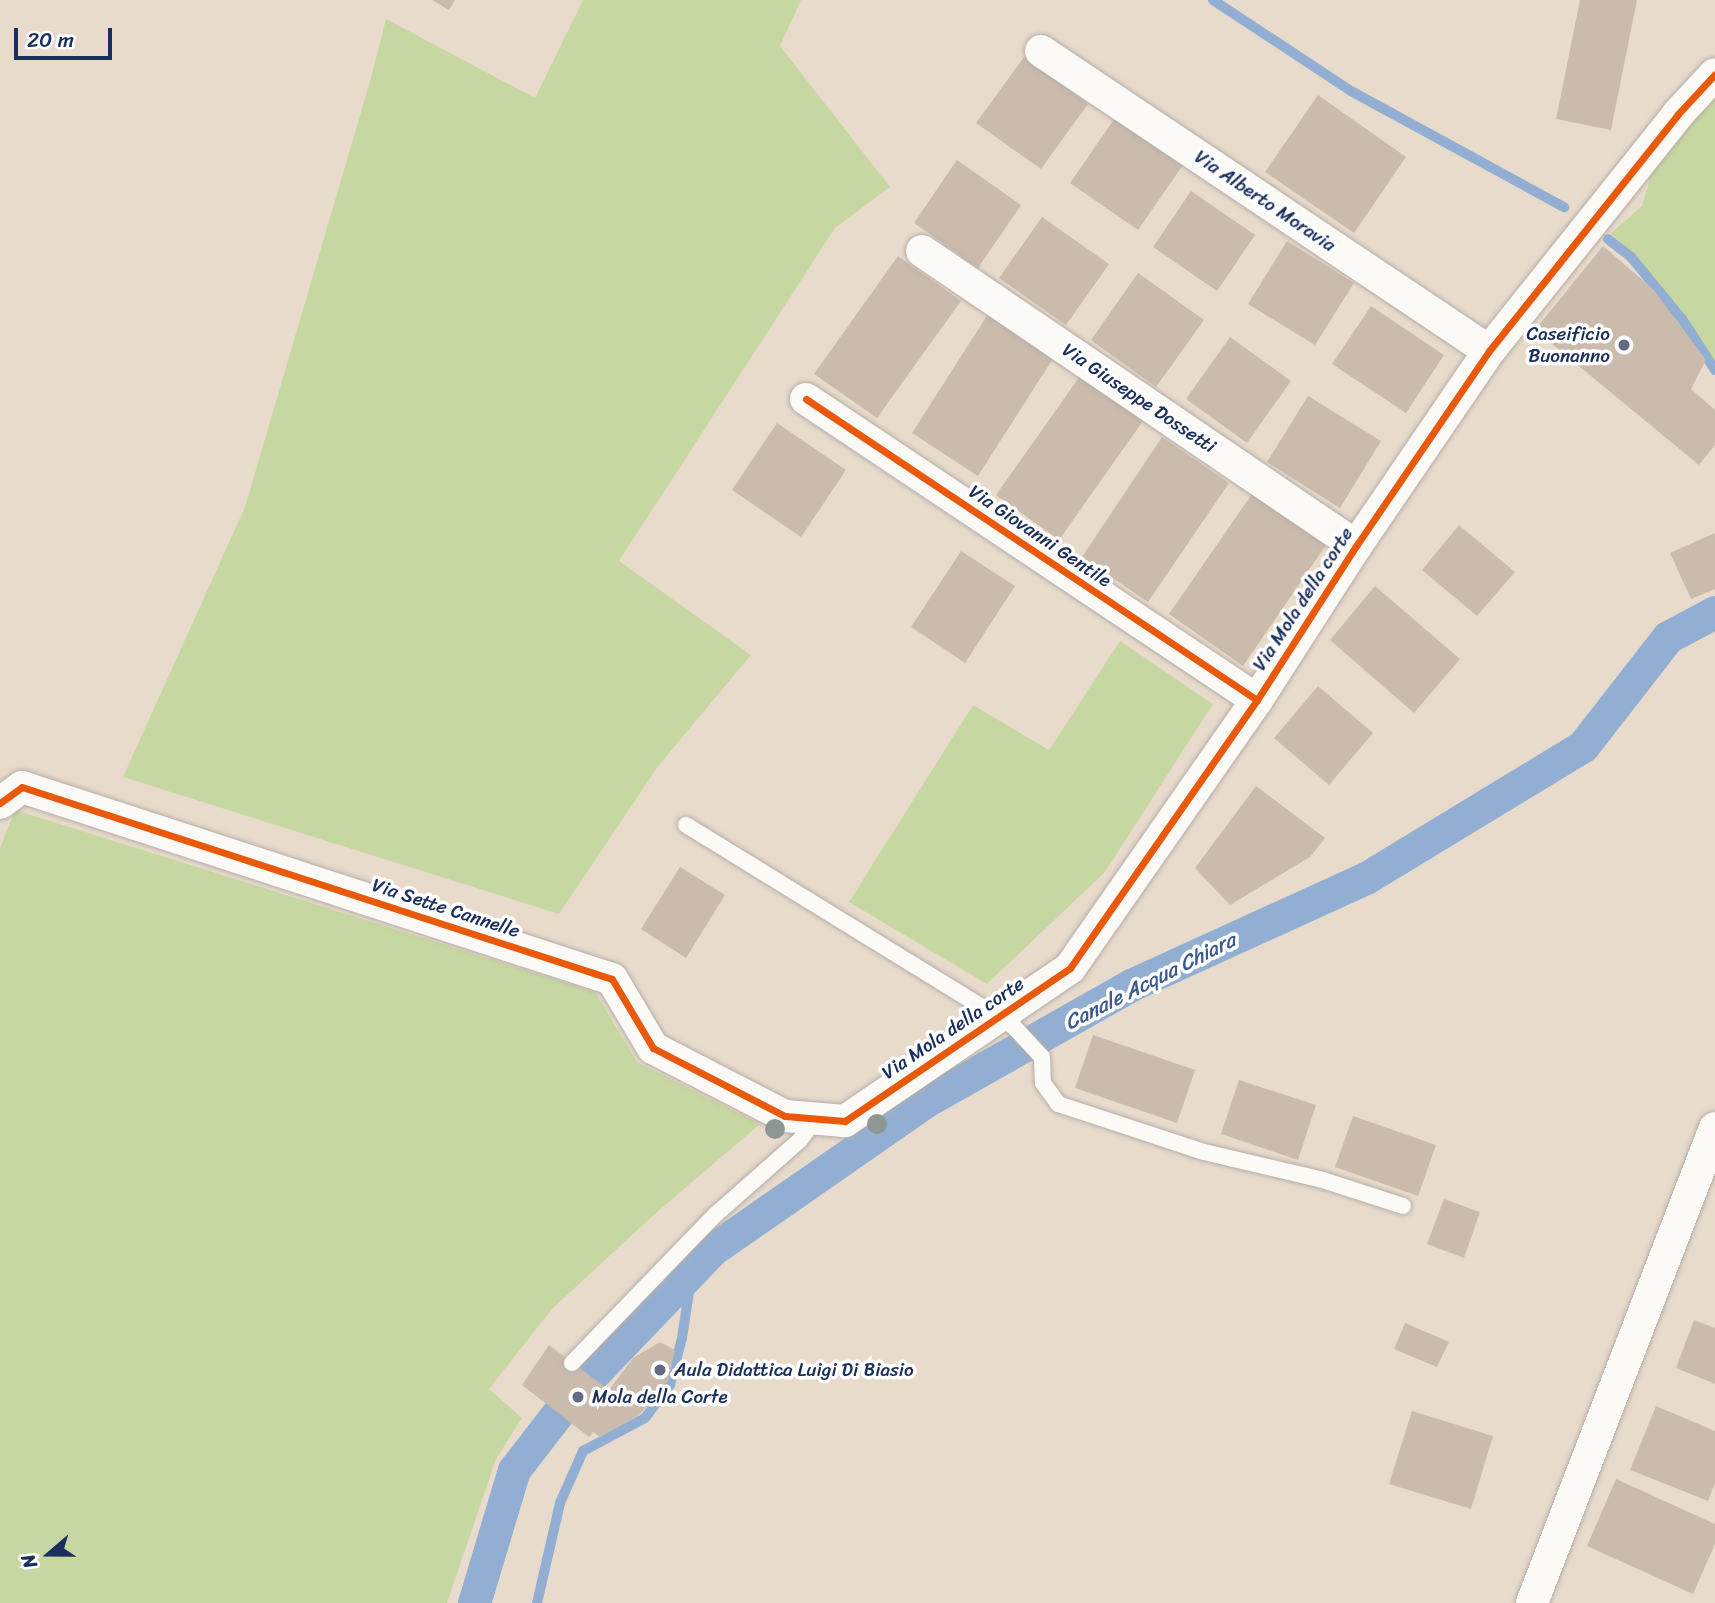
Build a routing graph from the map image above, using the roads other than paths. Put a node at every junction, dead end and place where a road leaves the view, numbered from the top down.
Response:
1 (1041, 51) dead end
2 (1715, 74) edge
3 (922, 251) dead end
4 (1489, 351) junction
5 (806, 399) dead end
6 (1356, 546) junction
7 (1257, 700) junction
8 (0, 803) edge
9 (686, 825) dead end
10 (1005, 1022) junction
11 (830, 1120) junction
12 (1715, 1128) edge
13 (1404, 1206) dead end
14 (572, 1363) dead end
15 (1532, 1603) edge

1 - 4 street, Via Alberto Moravia
2 - 4 street, Via Mola della corte
3 - 6 street, Via Giuseppe Dossetti
4 - 6 street, Via Mola della corte
5 - 7 street, Via Giovanni Gentile
6 - 7 street, Via Mola della corte
7 - 10 street, Via Mola della corte
8 - 11 street, Via Sette Cannelle
9 - 10 lane
10 - 11 street, Via Mola della corte
10 - 13 lane
11 - 14 lane
12 - 15 street

